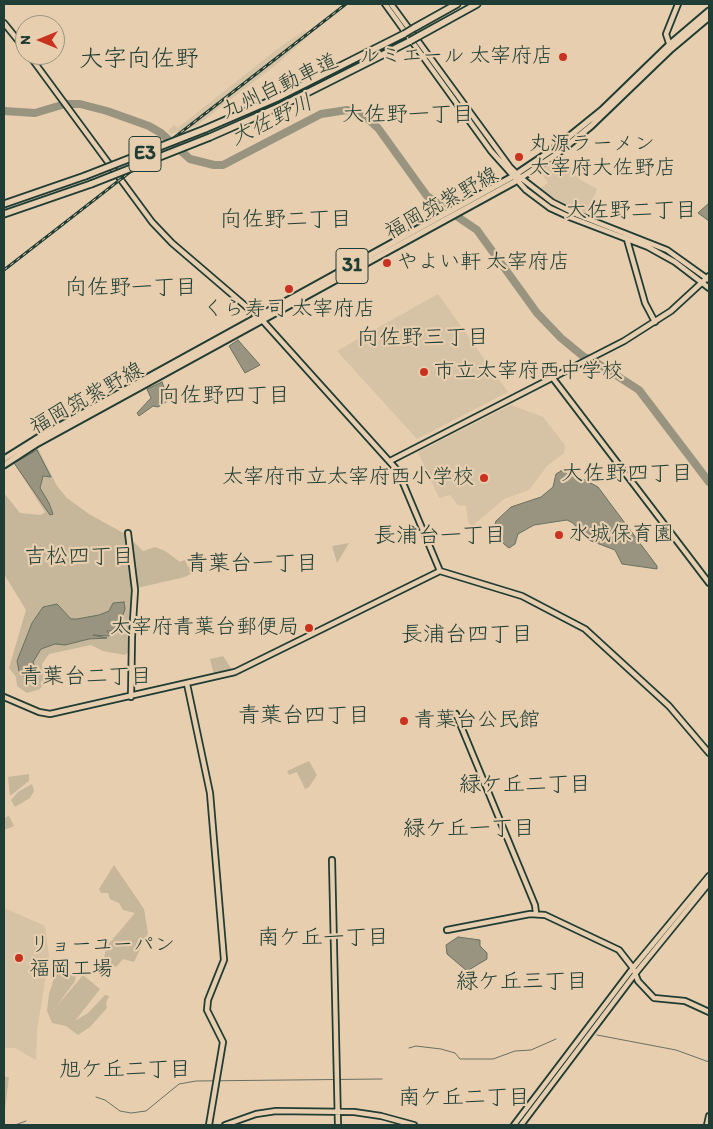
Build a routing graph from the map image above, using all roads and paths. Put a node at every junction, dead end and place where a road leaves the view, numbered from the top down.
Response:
1 (385, 4) edge
2 (391, 4) edge
3 (458, 4) edge
4 (477, 4) edge
5 (678, 4) edge
6 (709, 11) edge
7 (709, 17) edge
8 (4, 23) edge
9 (15, 37) edge
10 (670, 47) junction
11 (36, 65) edge
12 (517, 177) junction
13 (4, 204) edge
14 (4, 214) edge
15 (448, 216) junction
16 (625, 232) junction
17 (626, 238) junction
18 (707, 279) edge
19 (709, 288) edge
20 (258, 316) junction
21 (264, 321) junction
22 (655, 322) junction
23 (552, 377) junction
24 (4, 459) edge
25 (390, 461) junction
26 (4, 465) edge
27 (128, 532) dead end
28 (440, 571) junction
29 (709, 583) edge
30 (187, 684) junction
31 (4, 696) edge
32 (131, 697) junction
33 (456, 714) dead end
34 (709, 753) edge
35 (332, 860) dead end
36 (709, 876) edge
37 (709, 883) edge
38 (536, 913) junction
39 (446, 930) dead end
40 (633, 968) junction
41 (635, 974) junction
42 (709, 1012) edge
43 (338, 1112) junction
44 (709, 1116) edge
45 (209, 1125) edge
46 (225, 1125) edge
47 (338, 1125) edge
48 (414, 1125) edge
49 (514, 1125) edge
50 (520, 1125) edge
51 (707, 1125) edge

1 - 12 street
2 - 12 street
3 - 13 highway, 九州自動車道 / E3, bridge
4 - 14 highway, 九州自動車道 / E3, bridge
5 - 10 street
6 - 10 main road, 福岡筑紫野線 / 31
7 - 10 main road, 福岡筑紫野線 / 31
8 - 9 street
10 - 12 main road, 福岡筑紫野線 / 31
11 - 20 street
12 - 15 main road, 福岡筑紫野線 / 31
12 - 16 street
12 - 17 street
15 - 20 main road, 福岡筑紫野線 / 31
15 - 21 main road, 福岡筑紫野線 / 31
16 - 17 street
16 - 18 street
17 - 18 street
17 - 22 street
18 - 19 street
18 - 22 street
20 - 21 street
20 - 24 main road, 福岡筑紫野線 / 31
21 - 25 street
21 - 26 main road, 福岡筑紫野線 / 31
22 - 23 street
23 - 25 street
23 - 29 street
25 - 28 street
27 - 32 street
28 - 30 street
28 - 34 street
30 - 32 street
30 - 45 street
31 - 32 street
33 - 38 street
35 - 43 street
36 - 40 street
37 - 41 street
38 - 39 street
38 - 40 street
40 - 41 street
40 - 49 street
41 - 42 street
41 - 50 street
43 - 46 street
43 - 47 street
43 - 48 street
44 - 51 street

